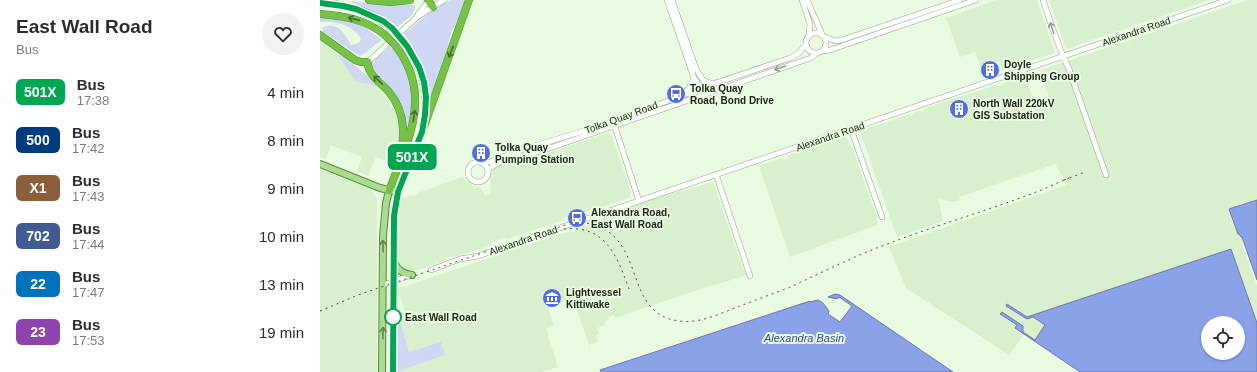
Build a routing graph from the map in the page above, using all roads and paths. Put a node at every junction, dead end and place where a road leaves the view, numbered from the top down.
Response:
1 (369, 0) edge
2 (410, 0) edge
3 (429, 0) edge
4 (444, 0) edge
5 (469, 0) edge
6 (667, 0) edge
7 (672, 0) edge
8 (802, 0) edge
9 (807, 0) edge
10 (960, 0) edge
11 (976, 0) edge
12 (1043, 0) edge
13 (1228, 0) edge
14 (320, 3) edge
15 (433, 7) junction
16 (320, 14) edge
17 (417, 17) junction
18 (320, 35) edge
19 (809, 36) junction
20 (823, 36) junction
21 (806, 44) junction
22 (824, 51) junction
23 (816, 54) junction
24 (1063, 56) junction
25 (368, 62) junction
26 (694, 78) junction
27 (710, 83) junction
28 (700, 87) junction
29 (711, 92) junction
30 (680, 95) junction
31 (670, 99) junction
32 (672, 105) junction
33 (614, 124) junction
34 (851, 129) junction
35 (422, 132) junction
36 (481, 162) junction
37 (320, 164) edge
38 (399, 167) junction
39 (488, 170) junction
40 (716, 174) junction
41 (1106, 175) dead end
42 (389, 191) junction
43 (398, 192) junction
44 (639, 200) junction
45 (882, 217) dead end
46 (394, 260) junction
47 (431, 270) dead end
48 (412, 275) joint
49 (750, 276) dead end
50 (393, 282) junction
51 (384, 285) junction
52 (382, 372) edge
53 (393, 372) edge

1 - 2 highway
3 - 15 highway
3 - 17 street
4 - 15 street
5 -> 35 highway
6 - 26 street
7 - 27 street
8 - 19 street
9 - 20 street
10 - 20 street
11 - 22 street
24 -> 12 street
13 - 24 street, Alexandra Road
14 - 35 highway, bridge
15 - 17 street
38 -> 16 highway, bridge
17 - 25 street
18 - 25 highway
19 - 20 street
19 - 21 street
20 - 22 street
21 - 23 street
21 - 27 street, Tolka Quay Road
22 - 23 street
23 -> 29 street, Tolka Quay Road
24 - 34 street, Alexandra Road
24 - 41 street
38 -> 25 highway
26 - 28 street
26 - 30 street
27 - 28 street, Tolka Quay Road
28 - 29 street
28 - 30 street, Tolka Quay Road
29 - 32 street, Tolka Quay Road
30 - 31 street, Tolka Quay Road
31 - 32 street, Tolka Quay Road
31 - 33 street, Tolka Quay Road
32 - 33 street, Tolka Quay Road
33 - 36 street, Tolka Quay Road
33 - 39 street, Tolka Quay Road
33 - 44 street
34 - 40 street, Alexandra Road
34 - 45 street
35 - 43 highway
36 - 39 street
36 - 39 street
37 - 42 main road
38 - 42 highway
40 - 44 street, Alexandra Road
40 - 49 street
42 - 43 main road
51 -> 42 main road
43 - 46 main road
44 - 47 street, Alexandra Road
46 - 48 main road
46 - 50 main road
48 - 50 street
50 - 51 street
50 - 53 main road
52 -> 51 main road

